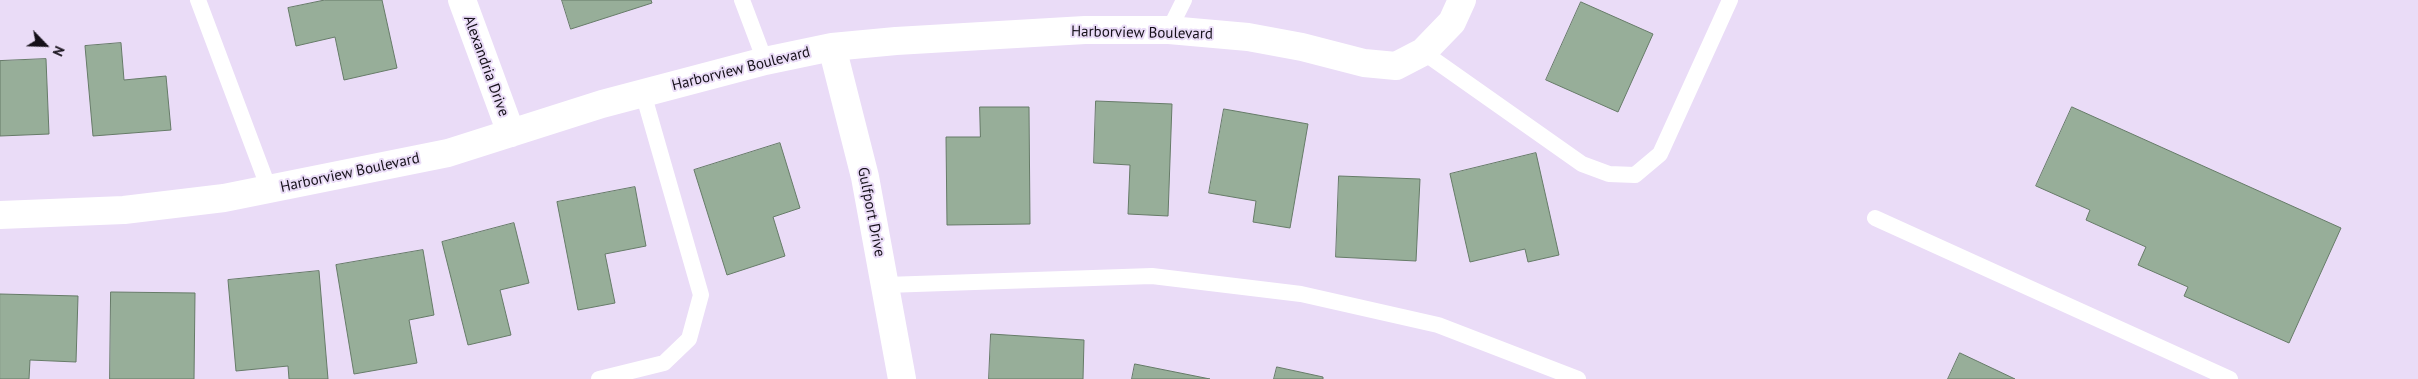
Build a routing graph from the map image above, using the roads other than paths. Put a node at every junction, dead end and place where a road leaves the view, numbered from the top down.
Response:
1 (198, 0) edge
2 (462, 0) edge
3 (742, 0) edge
4 (1184, 0) edge
5 (1462, 0) edge
6 (1730, 0) edge
7 (1169, 30) junction
8 (832, 48) junction
9 (1423, 52) junction
10 (764, 60) junction
11 (643, 93) junction
12 (511, 132) junction
13 (269, 189) junction
14 (0, 215) edge
15 (1875, 218) dead end
16 (886, 285) junction
17 (599, 379) edge
18 (902, 379) edge
19 (1578, 379) edge
20 (2230, 379) edge

1 - 13 lane
2 - 12 street, Alexandria Drive
3 - 10 lane
4 - 7 lane
5 - 9 street, Harborview Boulevard
6 - 9 lane
7 - 8 street, Harborview Boulevard
7 - 9 street, Harborview Boulevard
8 - 10 street, Harborview Boulevard
8 - 16 street, Gulfport Drive
10 - 11 street, Harborview Boulevard
11 - 12 street, Harborview Boulevard
11 - 17 lane
12 - 13 street, Harborview Boulevard
13 - 14 street, Harborview Boulevard
15 - 20 lane
16 - 18 street, Gulfport Drive
16 - 19 lane

